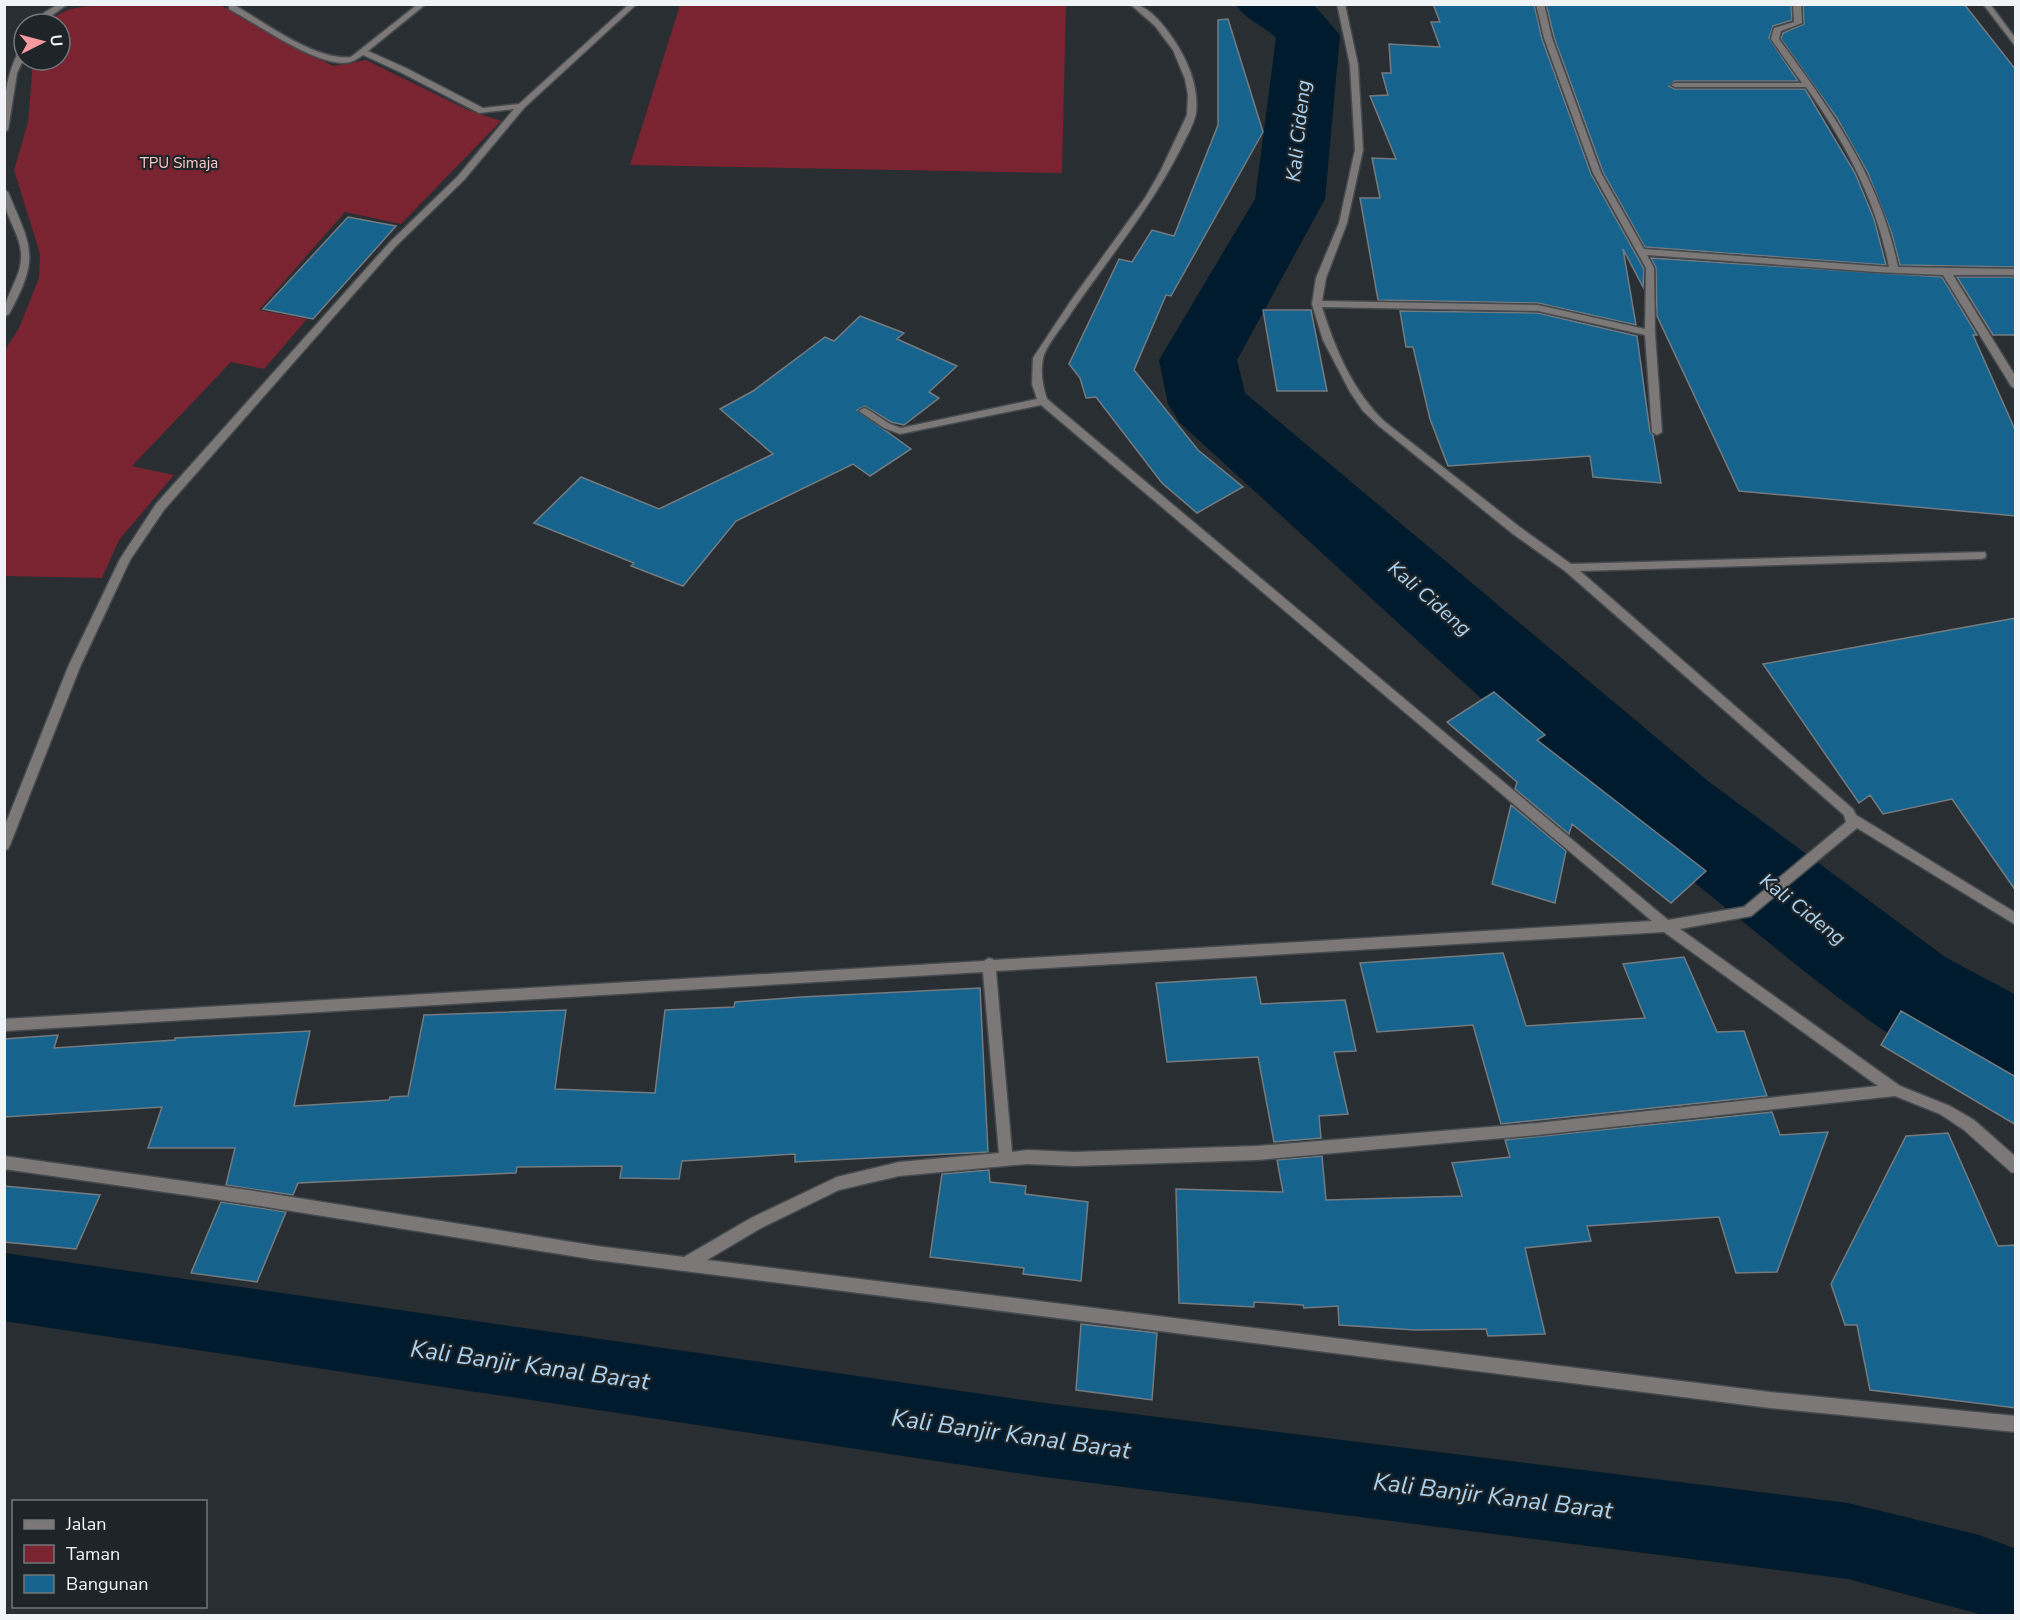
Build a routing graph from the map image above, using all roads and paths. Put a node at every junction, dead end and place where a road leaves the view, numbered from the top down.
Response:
1 (65, 4) edge
2 (233, 4) edge
3 (423, 4) edge
4 (634, 4) edge
5 (1133, 4) edge
6 (1341, 4) edge
7 (1540, 4) edge
8 (1797, 4) edge
9 (1986, 4) edge
10 (51, 12) edge
11 (2016, 45) edge
12 (363, 52) junction
13 (13, 72) edge
14 (1675, 85) dead end
15 (1809, 85) junction
16 (521, 106) junction
17 (4, 130) edge
18 (4, 192) edge
19 (1643, 252) junction
20 (1894, 270) junction
21 (2016, 272) edge
22 (1947, 273) junction
23 (1317, 304) junction
24 (4, 314) edge
25 (1650, 333) junction
26 (2016, 386) edge
27 (1043, 401) junction
28 (864, 411) dead end
29 (1657, 432) dead end
30 (1981, 555) dead end
31 (1569, 568) junction
32 (1853, 819) junction
33 (4, 845) edge
34 (2016, 920) edge
35 (1666, 926) junction
36 (989, 964) junction
37 (4, 1024) edge
38 (1895, 1089) junction
39 (1006, 1159) junction
40 (4, 1162) edge
41 (2016, 1167) edge
42 (686, 1264) junction
43 (2016, 1424) edge

1 - 10 street
2 - 12 street
3 - 12 street
4 - 16 street
5 - 27 street
6 - 23 street
7 - 19 street
8 - 15 street
9 - 11 street
12 - 16 street
13 - 17 street
14 - 15 street
15 - 20 street
16 - 33 street
18 - 24 street
19 - 20 street
19 - 25 street
20 - 22 street
21 - 22 street
22 - 26 street
23 - 25 street
23 - 31 street
25 - 29 street
27 - 28 street
27 - 35 street
30 - 31 street
31 - 32 street
32 - 34 street
32 - 35 street
35 - 36 street
35 - 38 street
36 - 37 street
36 - 39 street
38 - 39 street
38 - 41 street
39 - 42 street
40 - 42 street
42 - 43 street

